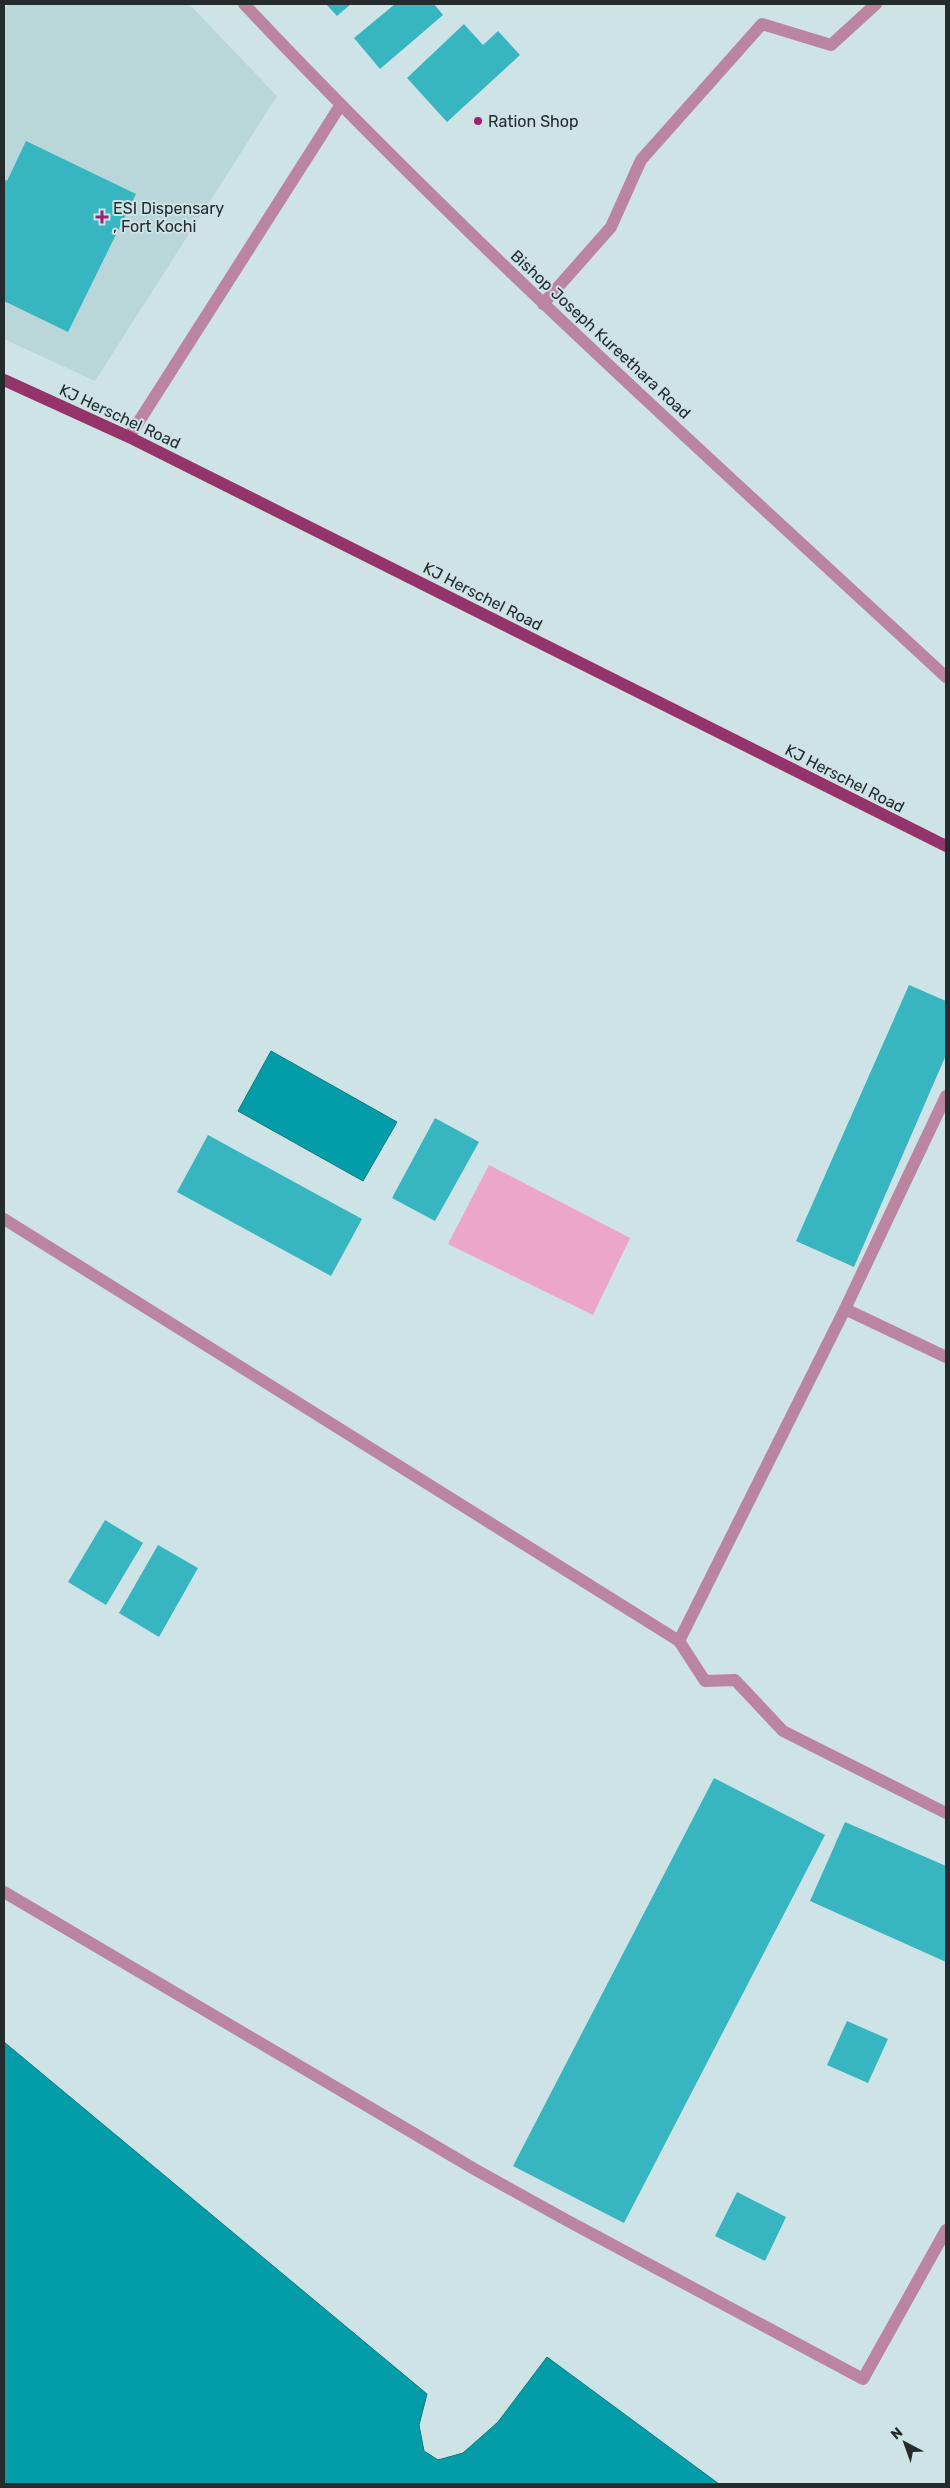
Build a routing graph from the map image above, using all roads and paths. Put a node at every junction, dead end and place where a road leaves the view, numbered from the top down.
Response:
1 (244, 4) edge
2 (876, 4) edge
3 (340, 106) junction
4 (543, 304) junction
5 (4, 380) edge
6 (129, 437) junction
7 (946, 677) edge
8 (946, 846) edge
9 (946, 1096) edge
10 (4, 1219) edge
11 (845, 1309) junction
12 (946, 1357) edge
13 (679, 1641) junction
14 (946, 1814) edge
15 (4, 1892) edge
16 (946, 2230) edge

1 - 3 street, Bishop Joseph Kureethara Road
2 - 4 street
3 - 4 street, Bishop Joseph Kureethara Road
3 - 6 street
4 - 7 street, Bishop Joseph Kureethara Road
5 - 6 main road, KJ Herschel Road
6 - 8 main road, KJ Herschel Road
9 - 11 street
10 - 13 street
11 - 12 street
11 - 13 street
13 - 14 street
15 - 16 street

